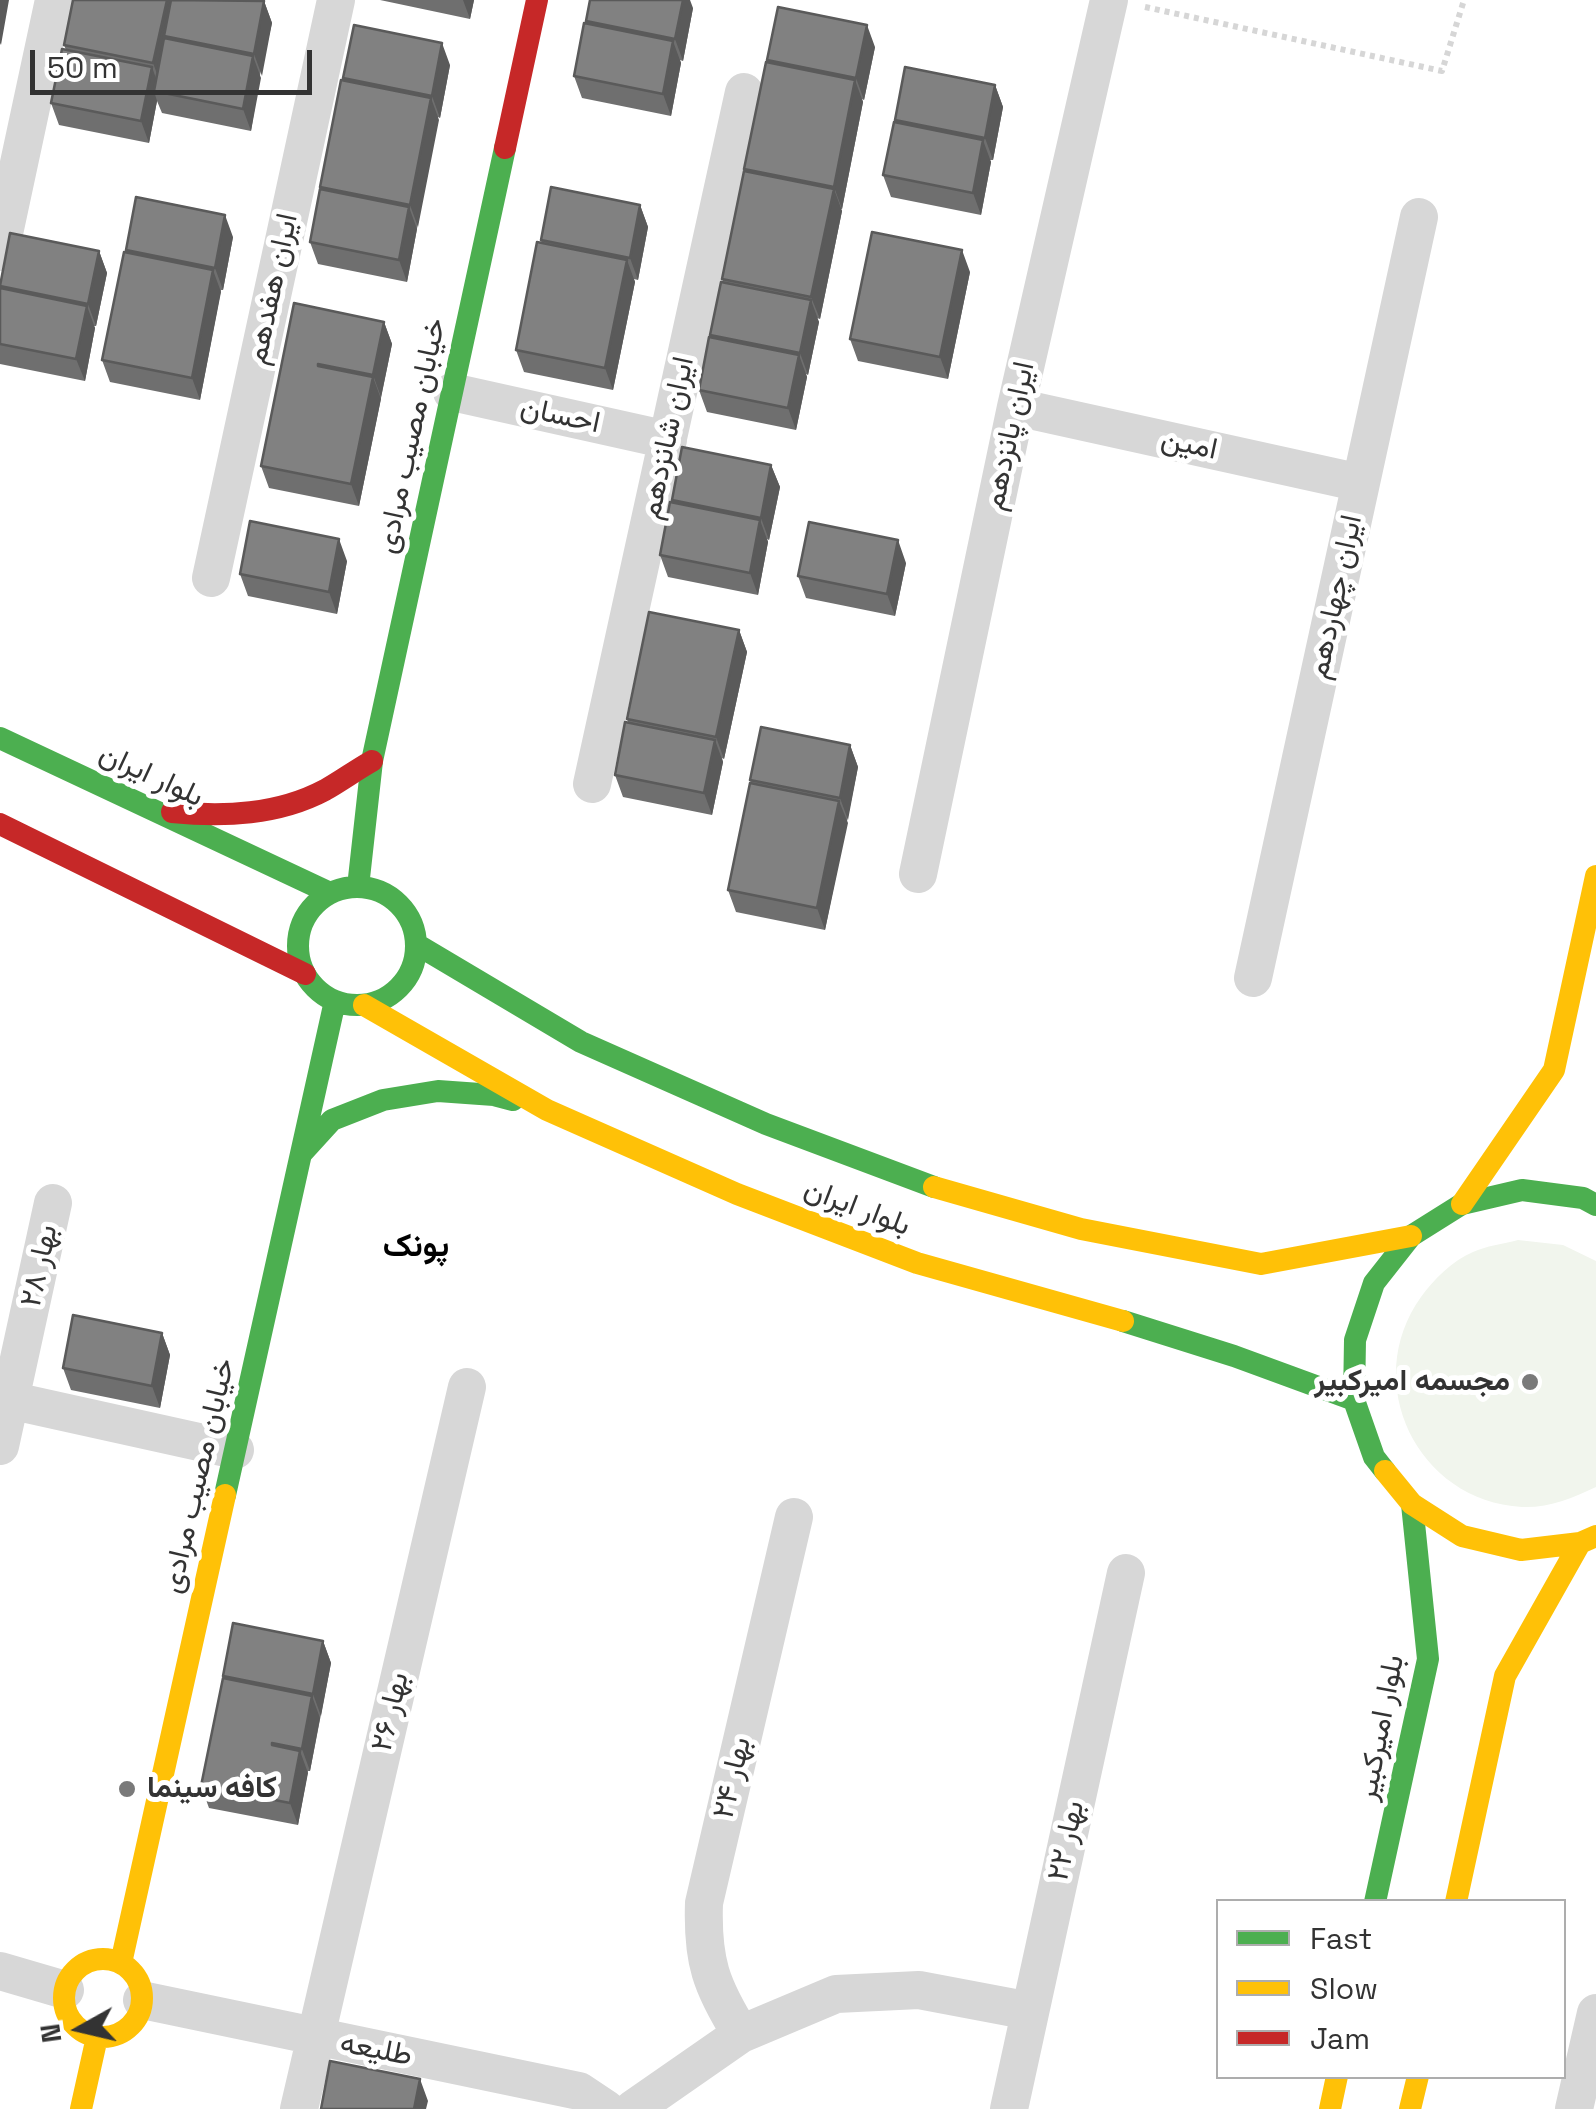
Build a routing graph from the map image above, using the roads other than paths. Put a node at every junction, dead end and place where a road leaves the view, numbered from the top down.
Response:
1 (54, 0) edge
2 (336, 0) edge
3 (537, 0) edge
4 (1120, 2) edge
5 (744, 92) dead end
6 (14, 123) edge
7 (1419, 216) dead end
8 (0, 252) edge
9 (452, 392) junction
10 (1016, 407) junction
11 (668, 440) junction
12 (1362, 483) junction
13 (210, 578) dead end
14 (0, 738) edge
15 (372, 760) junction
16 (592, 784) dead end
17 (150, 809) junction
18 (0, 824) edge
19 (918, 874) dead end
20 (1596, 876) edge
21 (358, 887) junction
22 (330, 894) junction
23 (416, 944) junction
24 (305, 974) junction
25 (1253, 978) dead end
26 (335, 1001) junction
27 (364, 1005) junction
28 (547, 1110) junction
29 (301, 1154) junction
30 (53, 1203) dead end
31 (1462, 1204) junction
32 (1596, 1204) edge
33 (1411, 1236) junction
34 (467, 1387) dead end
35 (5, 1399) edge
36 (1354, 1400) junction
37 (0, 1446) edge
38 (236, 1450) junction
39 (1412, 1504) junction
40 (794, 1517) dead end
41 (1588, 1540) edge
42 (1126, 1573) dead end
43 (1376, 1899) edge
44 (1457, 1899) edge
45 (121, 1964) junction
46 (0, 1971) edge
47 (65, 1990) junction
48 (142, 2000) junction
49 (1030, 2011) junction
50 (1596, 2013) edge
51 (741, 2034) junction
52 (97, 2037) junction
53 (315, 2037) junction
54 (1336, 2079) edge
55 (1417, 2079) edge
56 (81, 2109) edge
57 (299, 2109) edge
58 (606, 2109) edge
59 (632, 2109) edge
60 (1009, 2109) edge
61 (1330, 2109) edge
62 (1410, 2109) edge
63 (1574, 2109) edge

1 - 6 street
2 - 13 street, ایران هفدهم
3 - 9 main road, خیابان مصیب مرادی
4 - 10 street, ایران پانزدهم
5 - 11 street, ایران شانزدهم
6 - 8 street
7 - 12 street, ایران چهاردهم
9 - 11 street, احسان
9 - 15 main road, خیابان مصیب مرادی
10 - 12 street, امین
10 - 19 street, ایران پانزدهم
11 - 16 street, ایران شانزدهم
12 - 25 street, ایران چهاردهم
14 - 17 main road, بلوار ایران
15 - 17 main road
15 - 21 main road, خیابان مصیب مرادی
17 - 22 main road, بلوار ایران
18 - 24 main road
20 - 31 main road
21 - 22 main road
21 - 23 main road
22 - 24 main road
23 - 27 main road
23 - 33 main road, بلوار ایران
24 - 26 main road
26 - 27 main road
26 - 29 main road, خیابان مصیب مرادی
27 - 28 main road, بلوار ایران
28 - 29 main road
28 - 36 main road, بلوار ایران
29 - 38 main road, خیابان مصیب مرادی
30 - 35 street, بهار ۲۸
31 - 32 main road
31 - 33 main road
33 - 36 main road
34 - 53 street, بهار ۲۶
35 - 37 street, بهار ۲۸
35 - 38 street
36 - 39 main road
38 - 45 main road, خیابان مصیب مرادی
39 - 41 main road
39 - 43 main road, بلوار امیرکبیر
40 - 51 street, بهار ۲۴
41 - 44 main road
42 - 49 street, بهار ۲۲
45 - 47 main road
45 - 48 main road
46 - 47 street
47 - 52 main road
48 - 52 main road
48 - 53 street, طلیعه
49 - 51 street
49 - 60 street, بهار ۲۲
50 - 63 street
51 - 59 street
52 - 56 main road
53 - 57 street, بهار ۲۶
53 - 58 street, طلیعه
54 - 61 main road
55 - 62 main road

